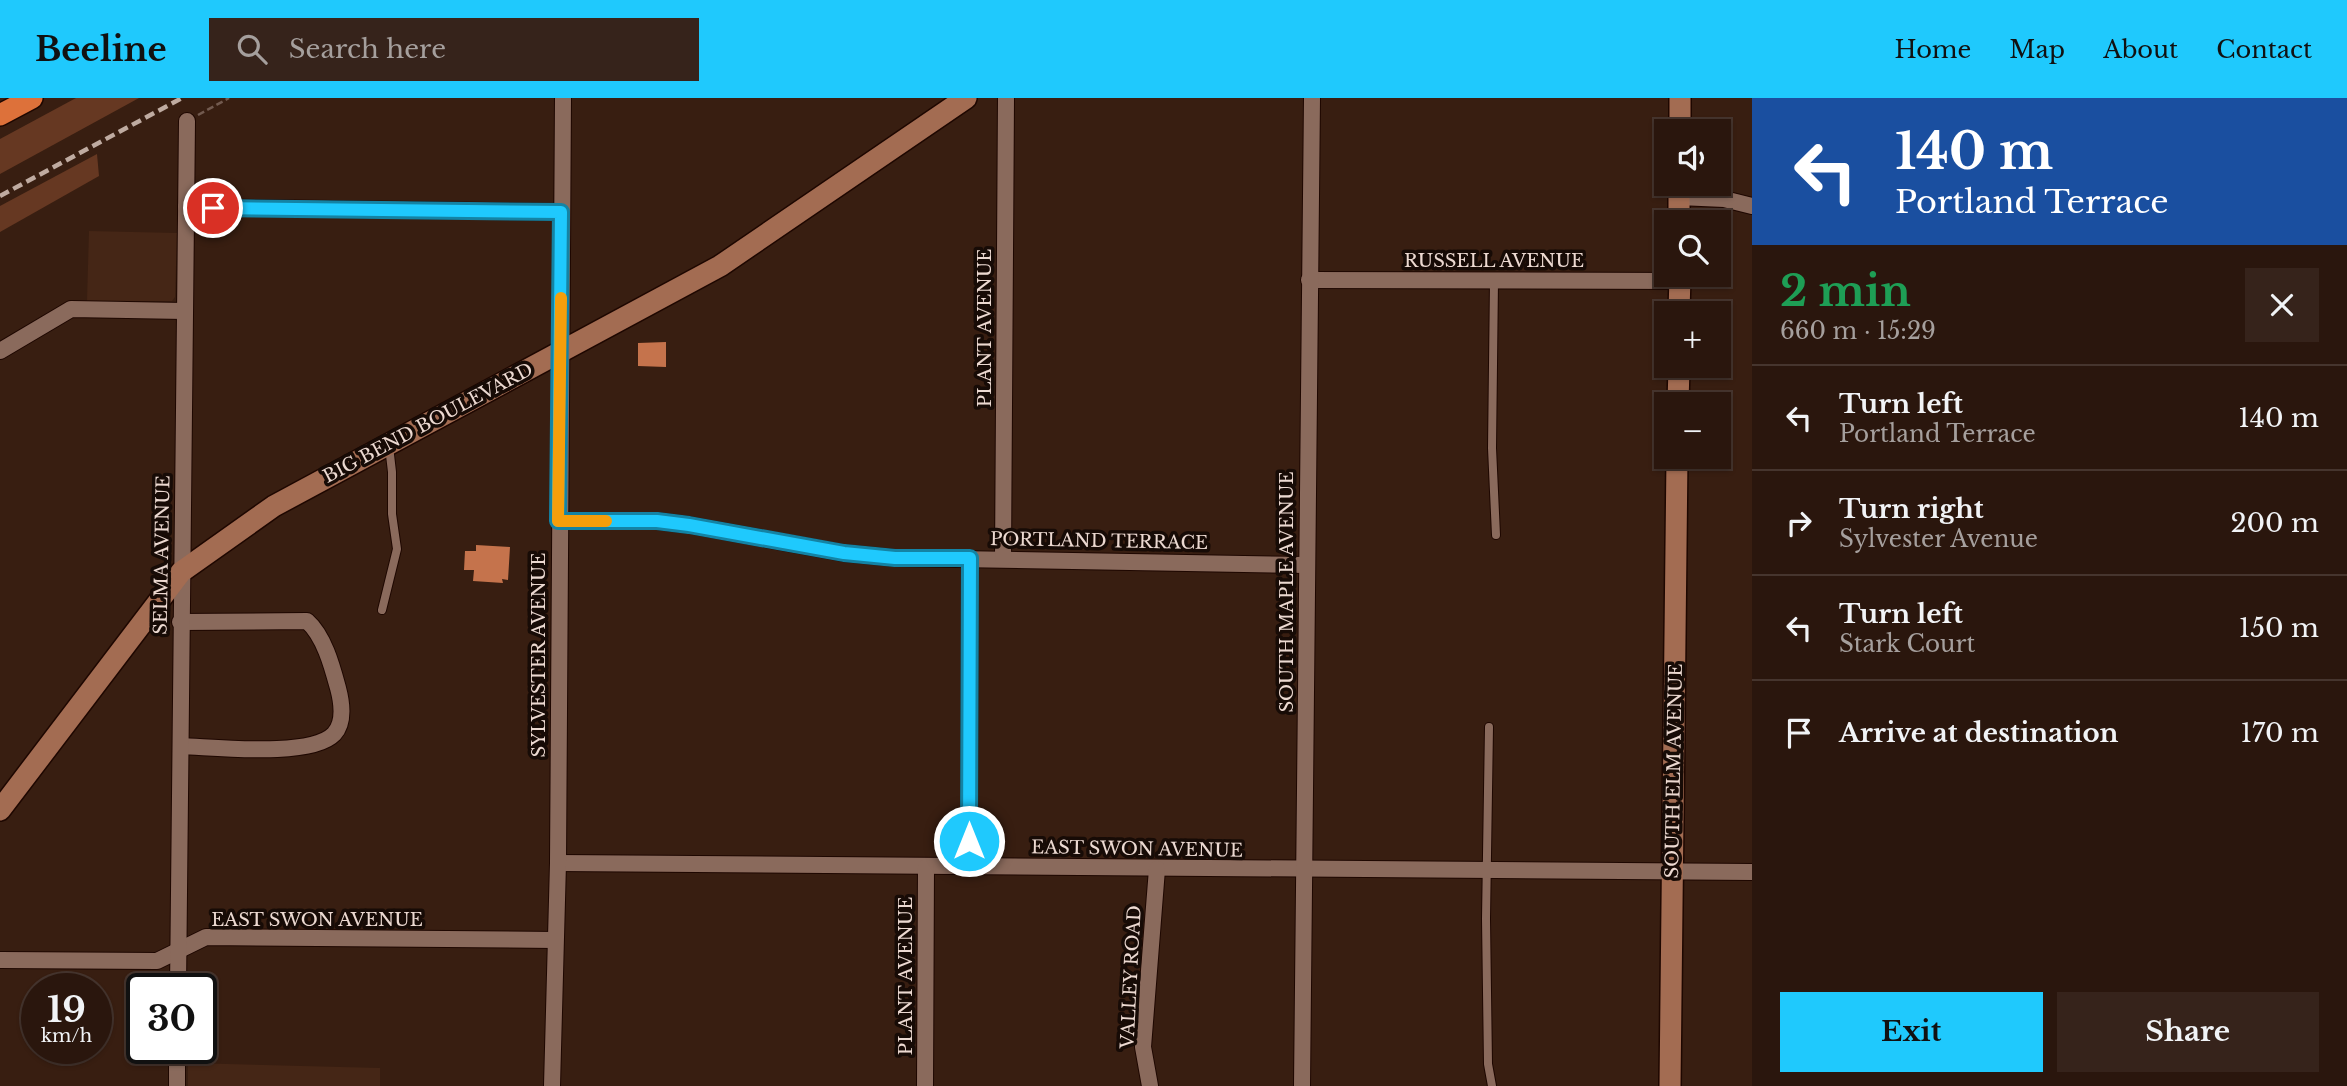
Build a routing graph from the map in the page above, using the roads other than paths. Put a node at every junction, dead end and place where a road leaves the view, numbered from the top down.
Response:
1 (32, 98) edge
2 (563, 98) edge
3 (966, 98) edge
4 (1006, 98) edge
5 (1312, 98) edge
6 (1680, 98) edge
7 (0, 115) edge
8 (1680, 119) edge
9 (187, 121) road end
10 (1711, 196) edge
11 (1752, 206) edge
12 (186, 207) junction
13 (561, 212) junction
14 (1654, 278) edge
15 (1309, 280) junction
16 (1494, 281) junction
17 (184, 311) junction
18 (0, 351) edge
19 (560, 352) junction
20 (388, 443) junction
21 (1678, 469) edge
22 (558, 521) junction
23 (1496, 534) dead end
24 (970, 558) junction
25 (1003, 558) junction
26 (1307, 565) junction
27 (181, 572) junction
28 (382, 610) dead end
29 (180, 622) junction
30 (1489, 727) dead end
31 (181, 746) junction
32 (0, 810) edge
33 (558, 863) junction
34 (969, 866) junction
35 (926, 867) junction
36 (1157, 869) junction
37 (1305, 870) junction
38 (1489, 871) junction
39 (1673, 872) junction
40 (1752, 872) edge
41 (555, 940) junction
42 (178, 952) junction
43 (0, 960) edge
44 (178, 973) edge
45 (177, 1064) edge
46 (177, 1086) edge
47 (552, 1086) edge
48 (925, 1086) edge
49 (1150, 1086) edge
50 (1302, 1086) edge
51 (1492, 1086) edge
52 (1670, 1086) edge

1 - 7 highway
2 - 13 street, SYLVESTER AVENUE
3 - 19 main road, BIG BEND BOULEVARD
4 - 25 street, PLANT AVENUE
5 - 15 street, SOUTH MAPLE AVENUE
6 - 8 main road
9 - 12 street, SELMA AVENUE
10 - 11 street
12 - 13 street
12 - 17 street, SELMA AVENUE
13 - 19 street, SYLVESTER AVENUE
14 - 16 street, RUSSELL AVENUE
15 - 16 street, RUSSELL AVENUE
15 - 26 street, SOUTH MAPLE AVENUE
16 - 23 lane
17 - 18 street
17 - 27 street, SELMA AVENUE
19 - 20 main road, BIG BEND BOULEVARD
19 - 22 street, SYLVESTER AVENUE
20 - 27 main road, BIG BEND BOULEVARD
20 - 28 lane
21 - 39 main road, SOUTH ELM AVENUE
22 - 24 street, PORTLAND TERRACE
22 - 33 street, SYLVESTER AVENUE
24 - 25 street, PORTLAND TERRACE
24 - 34 street
25 - 26 street, PORTLAND TERRACE
26 - 37 street, SOUTH MAPLE AVENUE
27 - 29 street, SELMA AVENUE
27 - 32 main road, BIG BEND BOULEVARD
29 - 31 street, SELMA AVENUE
29 - 31 street
30 - 38 lane
31 - 42 street, SELMA AVENUE
33 - 35 street, EAST SWON AVENUE
33 - 41 street, SYLVESTER AVENUE
34 - 35 street, EAST SWON AVENUE
34 - 36 street, EAST SWON AVENUE
35 - 48 street, PLANT AVENUE
36 - 37 street, EAST SWON AVENUE
36 - 49 street, VALLEY ROAD
37 - 38 street, EAST SWON AVENUE
37 - 50 street, SOUTH MAPLE AVENUE
38 - 39 street, EAST SWON AVENUE
38 - 51 lane
39 - 40 street, EAST SWON AVENUE
39 - 52 main road, SOUTH ELM AVENUE
41 - 42 street, EAST SWON AVENUE
41 - 47 street, SYLVESTER AVENUE
42 - 43 street, EAST SWON AVENUE
42 - 44 street, SELMA AVENUE
45 - 46 street

